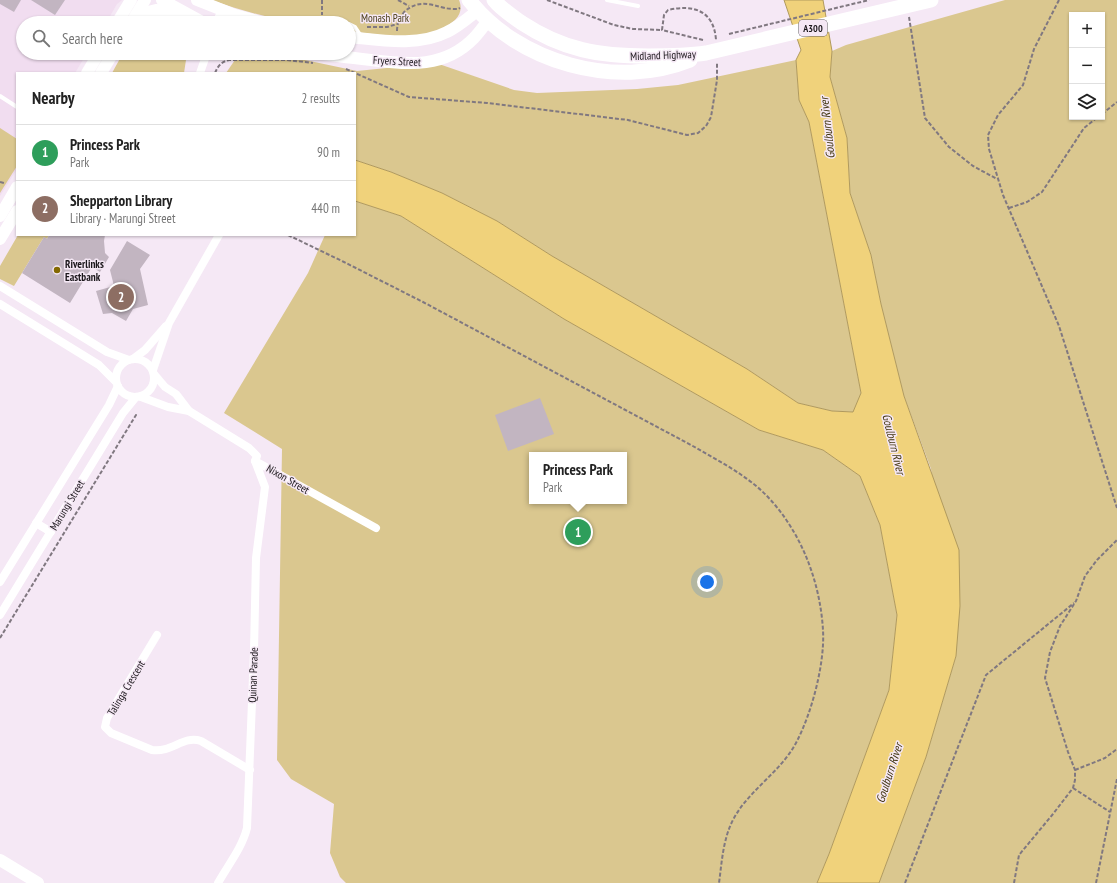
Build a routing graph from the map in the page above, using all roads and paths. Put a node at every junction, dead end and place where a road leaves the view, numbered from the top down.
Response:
1 (131, 0) edge
2 (145, 0) edge
3 (162, 0) edge
4 (197, 0) edge
5 (322, 0) edge
6 (398, 0) edge
7 (547, 0) edge
8 (607, 0) edge
9 (869, 0) edge
10 (1059, 0) edge
11 (925, 1) edge
12 (495, 2) edge
13 (409, 6) junction
14 (638, 6) dead end
15 (473, 10) edge
16 (224, 11) junction
17 (186, 14) junction
18 (121, 16) edge
19 (136, 16) edge
20 (141, 16) edge
21 (190, 16) edge
22 (222, 16) edge
23 (240, 16) edge
24 (322, 16) edge
25 (908, 16) dead end
26 (662, 30) junction
27 (356, 31) edge
28 (356, 34) edge
29 (725, 35) dead end
30 (718, 37) dead end
31 (716, 41) dead end
32 (708, 50) junction
33 (95, 60) edge
34 (109, 60) edge
35 (204, 60) edge
36 (229, 60) joint
37 (287, 60) edge
38 (348, 60) edge
39 (341, 66) dead end
40 (88, 72) edge
41 (102, 72) edge
42 (200, 72) edge
43 (215, 72) edge
44 (354, 72) edge
45 (356, 73) edge
46 (0, 96) edge
47 (1117, 102) edge
48 (16, 106) edge
49 (1105, 112) edge
50 (1094, 120) edge
51 (998, 180) junction
52 (0, 182) edge
53 (4, 183) dead end
54 (16, 189) edge
55 (1009, 208) junction
56 (16, 214) edge
57 (0, 216) edge
58 (218, 236) edge
59 (290, 236) edge
60 (0, 239) edge
61 (0, 286) edge
62 (0, 304) edge
63 (169, 323) junction
64 (64, 326) junction
65 (56, 339) junction
66 (131, 359) junction
67 (153, 372) junction
68 (117, 384) junction
69 (139, 397) junction
70 (189, 411) junction
71 (136, 413) dead end
72 (256, 461) junction
73 (1117, 508) edge
74 (36, 523) junction
75 (376, 528) dead end
76 (51, 532) junction
77 (1117, 540) edge
78 (0, 582) edge
79 (1076, 600) junction
80 (0, 615) edge
81 (157, 636) dead end
82 (0, 638) edge
83 (1117, 749) edge
84 (250, 770) junction
85 (1075, 770) junction
86 (1117, 779) edge
87 (1073, 788) junction
88 (1110, 812) junction
89 (0, 860) edge
90 (38, 883) edge
91 (218, 883) edge
92 (719, 883) edge
93 (905, 883) edge
94 (1014, 883) edge
95 (1096, 883) edge

1 - 18 street
2 - 19 street
3 - 17 street
4 - 16 street
5 - 24 path
6 - 13 path
7 - 26 path
8 - 14 lane
9 - 29 path
10 - 51 path
11 - 32 highway, A300
12 - 15 highway
12 - 32 highway, Midland Highway / A300
13 - 15 path
13 - 27 path
15 - 28 street, Fryers Street
15 - 32 highway, Midland Highway / A300
15 - 38 street, Fryers Street
16 - 22 street
16 - 23 street
17 - 20 street
17 - 21 street
25 - 51 path
26 - 31 path
26 - 32 path
30 - 32 path
32 - 45 path
33 - 40 street
34 - 41 street
35 - 42 street
36 - 37 path
36 - 43 path
39 - 44 path
46 - 48 lane
47 - 49 path
50 - 55 path
51 - 55 path
52 - 53 path
54 - 57 street
55 - 73 path
56 - 60 street
58 - 63 street
59 - 92 path
61 - 64 street
62 - 65 street
63 - 66 street
63 - 67 street
64 - 65 street
64 - 66 street
65 - 68 street
66 - 67 street
66 - 68 street
67 - 69 street
67 - 70 street, Nixon Street
68 - 69 street
68 - 74 street, Marungi Street
69 - 70 street, Nixon Street
69 - 76 street, Marungi Street
70 - 72 street, Nixon Street
71 - 82 path
72 - 75 street, Nixon Street
72 - 84 street, Quinan Parade
74 - 76 street
74 - 78 street, Marungi Street
76 - 80 street, Marungi Street
77 - 79 path
79 - 85 path
79 - 93 path
81 - 84 street, Talinga Crescent
83 - 85 path
84 - 91 street, Quinan Parade
85 - 87 path
86 - 88 path
87 - 88 path
87 - 94 path
88 - 95 path
89 - 90 street

